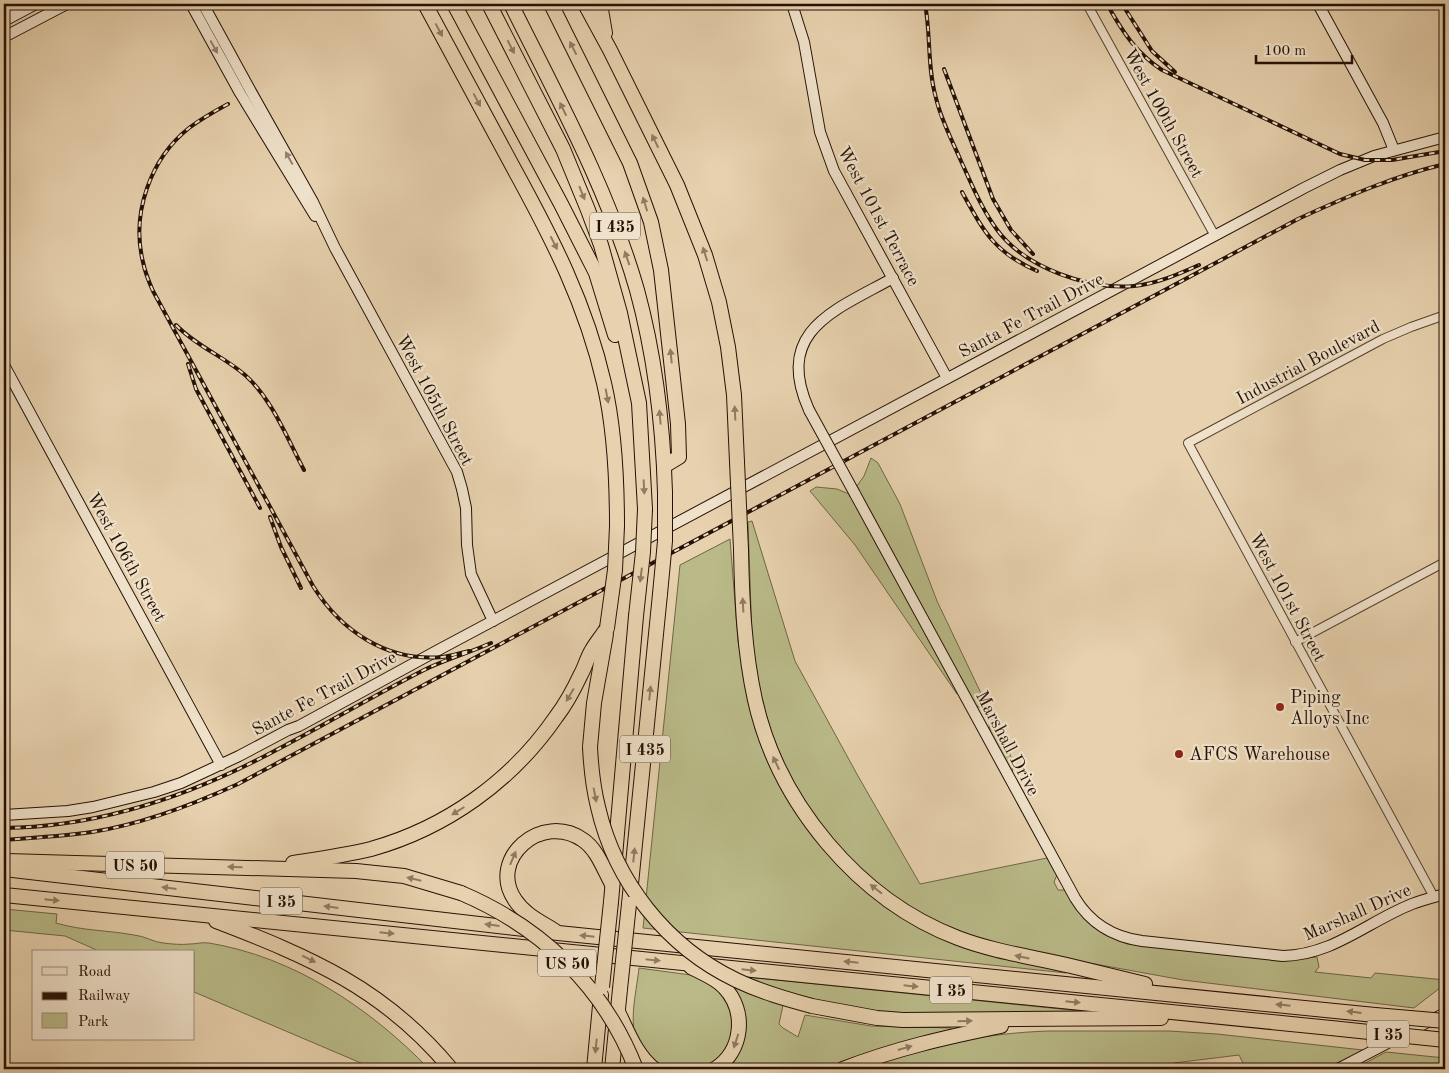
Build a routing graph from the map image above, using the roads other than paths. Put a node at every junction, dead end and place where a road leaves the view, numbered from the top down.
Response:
1 (10, 4) edge
2 (36, 4) edge
3 (67, 4) edge
4 (191, 4) edge
5 (204, 4) edge
6 (425, 4) edge
7 (454, 4) edge
8 (488, 4) edge
9 (510, 4) edge
10 (551, 4) edge
11 (586, 4) edge
12 (600, 4) edge
13 (792, 4) edge
14 (1087, 4) edge
15 (1318, 4) edge
16 (6, 18) edge
17 (4, 37) edge
18 (610, 50) junction
19 (1445, 137) edge
20 (1394, 150) junction
21 (327, 233) junction
22 (1215, 236) junction
23 (893, 278) junction
24 (1445, 314) edge
25 (4, 365) edge
26 (947, 378) junction
27 (638, 403) junction
28 (1188, 443) joint
29 (664, 466) junction
30 (640, 543) joint
31 (1445, 562) edge
32 (493, 621) junction
33 (606, 628) junction
34 (1295, 642) junction
35 (221, 765) junction
36 (4, 815) edge
37 (4, 861) edge
38 (260, 868) junction
39 (4, 869) edge
40 (612, 884) junction
41 (1445, 894) edge
42 (4, 895) edge
43 (1434, 897) junction
44 (199, 915) junction
45 (558, 933) junction
46 (683, 963) junction
47 (1196, 996) junction
48 (618, 1012) junction
49 (1445, 1012) edge
50 (1219, 1017) junction
51 (1031, 1020) junction
52 (1445, 1022) edge
53 (1445, 1040) edge
54 (451, 1069) edge
55 (594, 1069) edge
56 (612, 1069) edge
57 (636, 1069) edge
58 (654, 1069) edge
59 (715, 1069) edge
60 (843, 1069) edge
61 (1338, 1069) edge

1 - 16 main road
2 - 16 main road
3 - 17 main road
4 -> 21 main road, West 105th Street
21 -> 5 main road, West 105th Street
6 -> 33 highway, bridge
7 - 27 highway
8 -> 27 highway, I 435
29 -> 9 highway, I 435
29 -> 10 highway
11 - 18 highway
12 - 18 highway
13 - 23 main road, West 101st Terrace
14 - 22 street, West 100th Street
15 - 20 main road
47 -> 18 highway, bridge
19 - 20 main road, Santa Fe Trail Drive
20 - 22 main road, Santa Fe Trail Drive
21 - 32 main road, West 105th Street
22 - 26 main road, Santa Fe Trail Drive
23 - 26 main road, West 101st Terrace
23 - 43 main road, Marshall Drive, bridge
24 - 28 street, Industrial Boulevard
25 - 35 main road, West 106th Street
26 - 30 main road, Santa Fe Trail Drive
27 -> 40 highway, I 435, bridge
28 - 34 street, West 101st Street
48 -> 29 highway, I 435, bridge
30 - 32 main road, Sante Fe Trail Drive
31 - 34 street
32 - 35 main road, Sante Fe Trail Drive
33 -> 38 highway
33 -> 51 highway, bridge
34 - 43 street, West 101st Street
35 - 36 main road, Sante Fe Trail Drive
38 -> 37 highway, US 50
57 -> 38 highway, US 50, bridge
45 -> 39 highway, I 35
45 -> 40 highway
40 -> 55 highway, I 435, bridge
41 - 43 main road, Marshall Drive
42 -> 44 highway, I 35
44 -> 46 highway, I 35
44 -> 54 highway
47 -> 45 highway, I 35
46 -> 50 highway, I 35
46 -> 59 highway
52 -> 47 highway, I 35, bridge
48 - 56 highway, I 435
48 - 58 highway
49 - 61 main road
50 - 51 highway
50 - 53 highway, I 35, bridge
60 -> 51 highway

